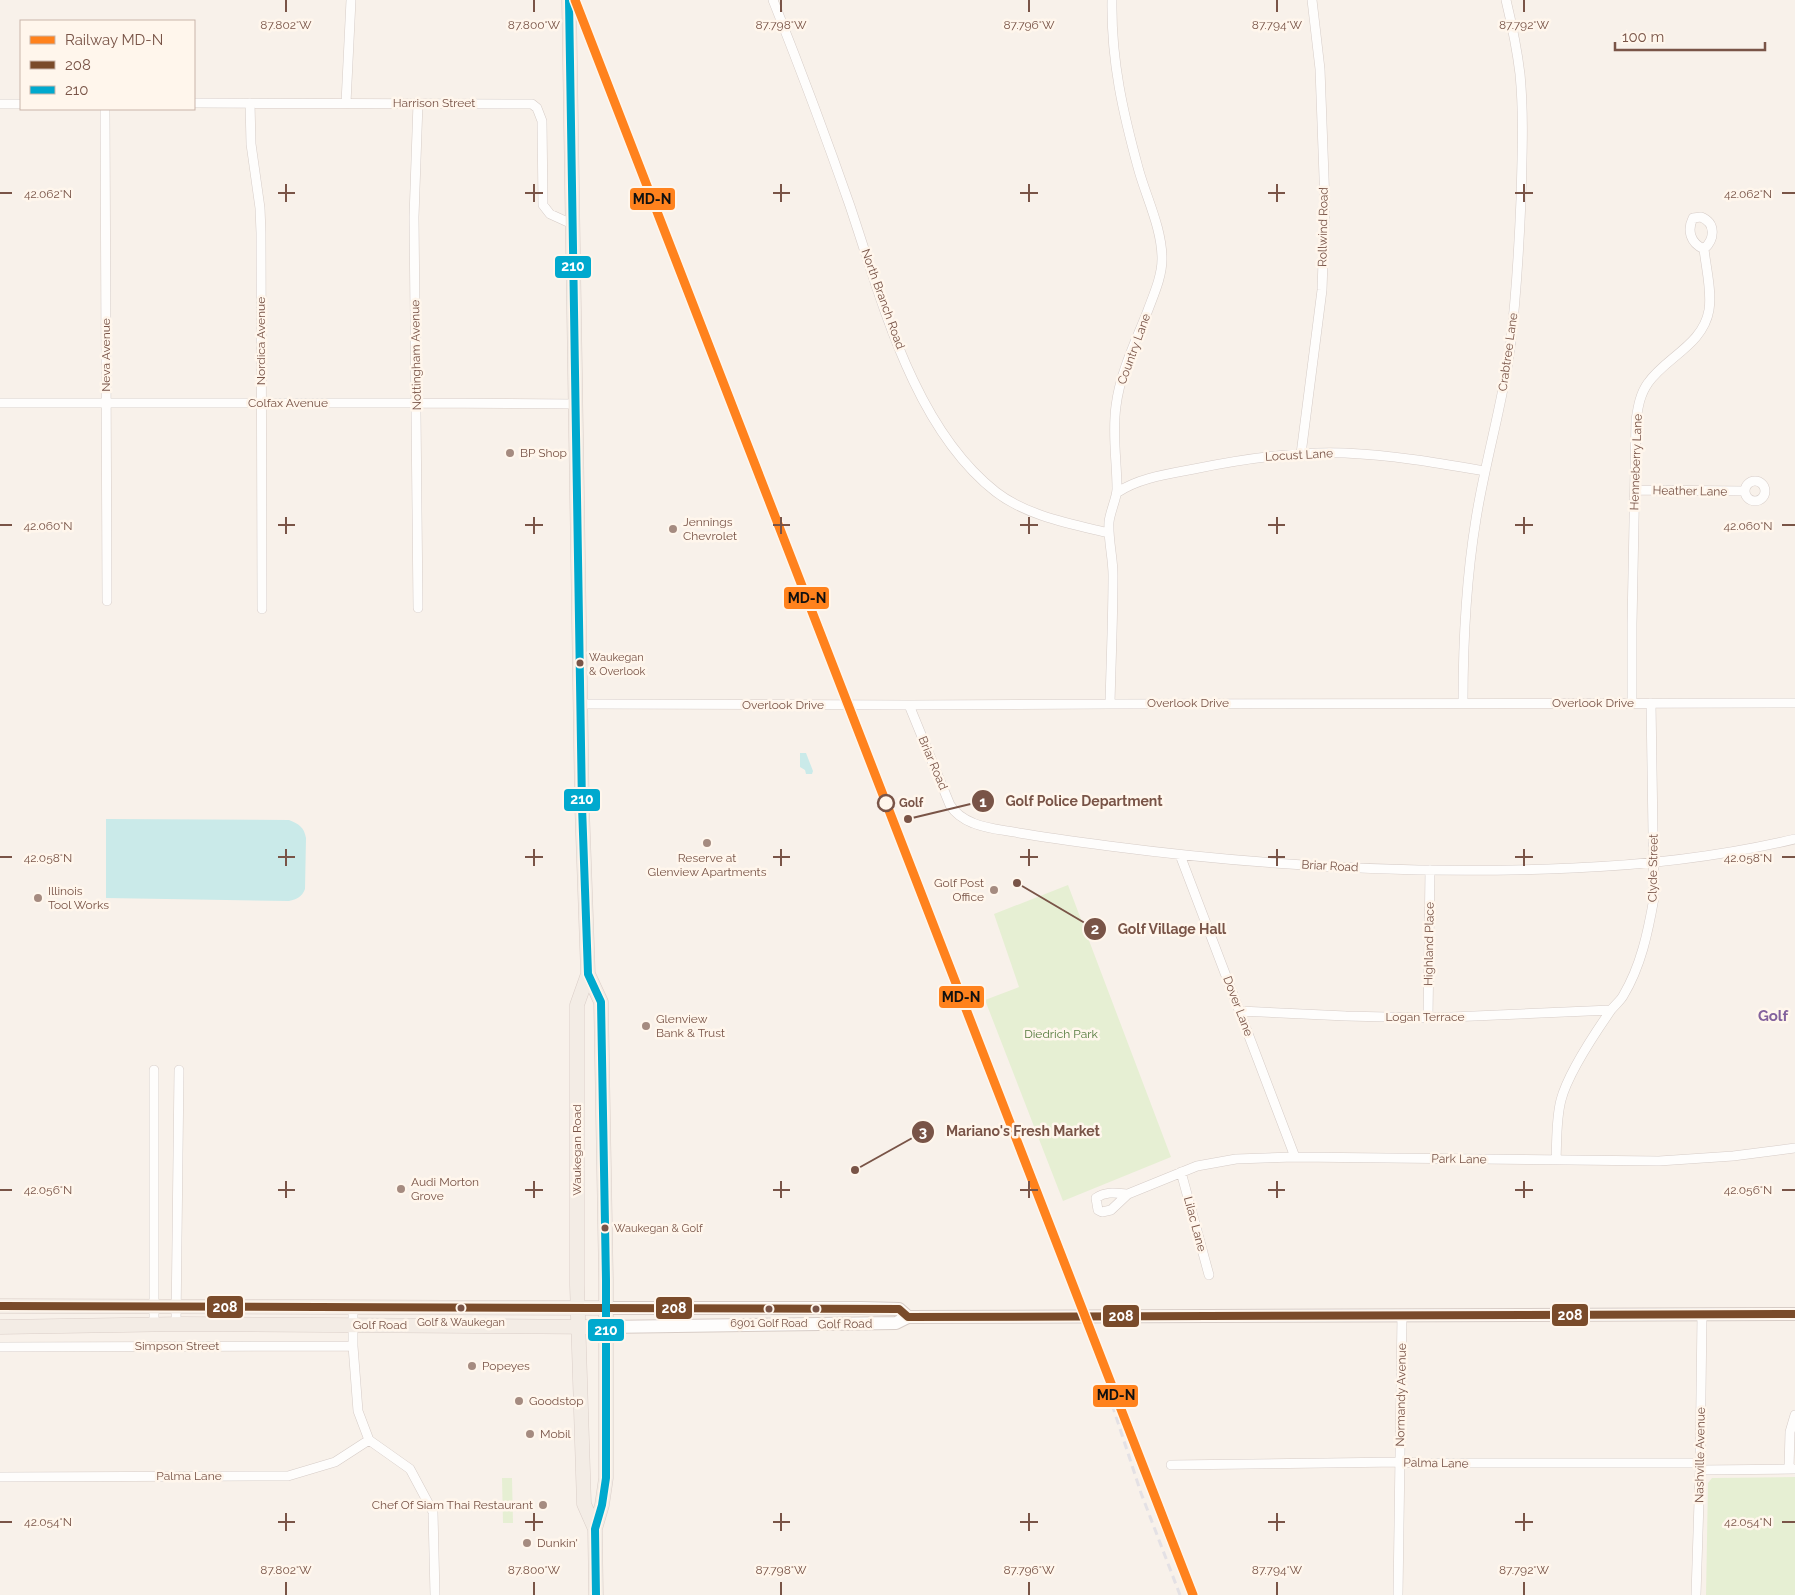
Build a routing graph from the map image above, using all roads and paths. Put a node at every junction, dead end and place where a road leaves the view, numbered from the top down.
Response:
1 (351, 0) edge
2 (569, 0) edge
3 (773, 0) edge
4 (1112, 0) edge
5 (1312, 0) edge
6 (1506, 0) edge
7 (195, 103) edge
8 (250, 103) junction
9 (346, 103) junction
10 (418, 103) junction
11 (0, 104) edge
12 (20, 104) edge
13 (105, 110) edge
14 (572, 224) junction
15 (1704, 249) dead end
16 (0, 403) edge
17 (107, 403) junction
18 (262, 403) junction
19 (417, 403) junction
20 (576, 404) junction
21 (1300, 454) junction
22 (1484, 471) junction
23 (1635, 490) junction
24 (1745, 491) dead end
25 (1118, 492) junction
26 (1109, 533) junction
27 (107, 601) dead end
28 (418, 608) dead end
29 (262, 609) dead end
30 (1632, 702) junction
31 (1463, 703) junction
32 (1651, 703) junction
33 (1795, 703) edge
34 (580, 704) junction
35 (1110, 704) junction
36 (909, 705) junction
37 (1795, 839) edge
38 (1180, 855) junction
39 (1654, 862) junction
40 (1430, 870) junction
41 (588, 974) junction
42 (1611, 1010) junction
43 (1240, 1011) junction
44 (1428, 1018) junction
45 (154, 1070) dead end
46 (178, 1070) dead end
47 (1795, 1148) edge
48 (1295, 1157) junction
49 (1556, 1160) junction
50 (1181, 1172) junction
51 (1128, 1194) dead end
52 (1209, 1275) dead end
53 (0, 1306) edge
54 (154, 1306) junction
55 (177, 1306) junction
56 (353, 1306) junction
57 (578, 1308) junction
58 (606, 1308) junction
59 (1702, 1314) junction
60 (1795, 1314) edge
61 (1402, 1315) junction
62 (908, 1317) junction
63 (154, 1324) junction
64 (176, 1324) junction
65 (354, 1325) junction
66 (0, 1327) edge
67 (579, 1327) junction
68 (606, 1327) junction
69 (0, 1346) edge
70 (353, 1346) junction
71 (1795, 1415) edge
72 (369, 1440) junction
73 (1400, 1462) junction
74 (1171, 1466) dead end
75 (1701, 1467) junction
76 (1792, 1469) edge
77 (0, 1477) edge
78 (595, 1529) junction
79 (435, 1595) edge
80 (596, 1595) edge
81 (1398, 1595) edge
82 (1696, 1595) edge

1 - 9 street
2 - 14 main road, Waukegan Road
3 - 26 street, North Branch Road
4 - 25 street, Country Lane
5 - 21 street, Rollwind Road
6 - 22 street, Crabtree Lane
7 - 8 street, Harrison Street
8 - 9 street, Harrison Street
8 - 18 street, Nordica Avenue
9 - 10 street, Harrison Street
10 - 14 street, Harrison Street
10 - 19 street, Nottingham Avenue
11 - 12 street
13 - 17 street, Neva Avenue
14 - 20 main road, Waukegan Road
15 - 23 street, Henneberry Lane
16 - 17 street, Colfax Avenue
17 - 18 street, Colfax Avenue
17 - 27 street, Neva Avenue
18 - 19 street, Colfax Avenue
18 - 29 street, Nordica Avenue
19 - 20 street, Colfax Avenue
19 - 28 street, Nottingham Avenue
20 - 34 main road, Waukegan Road
21 - 22 street, Locust Lane
21 - 25 street, Locust Lane
22 - 31 street, Crabtree Lane
23 - 24 street, Heather Lane
23 - 30 street, Henneberry Lane
25 - 26 street, Country Lane
26 - 35 street, Country Lane
30 - 31 street, Overlook Drive
30 - 32 street, Overlook Drive
31 - 35 street, Overlook Drive
32 - 33 street, Overlook Drive
32 - 39 street, Clyde Street
34 - 36 street, Overlook Drive
34 - 41 main road, Waukegan Road
35 - 36 street, Overlook Drive
36 - 38 street, Briar Road
37 - 39 street, Briar Road
38 - 40 street, Briar Road
38 - 43 street, Dover Lane
39 - 40 street, Briar Road
39 - 42 street, Clyde Street
40 - 44 street, Highland Place
41 - 57 main road, Waukegan Road
41 - 58 main road, Waukegan Road
42 - 44 street, Logan Terrace
42 - 49 street, Clyde Street
43 - 44 street, Logan Terrace
43 - 48 street, Dover Lane
45 - 54 street
46 - 55 street
47 - 49 street, Park Lane
48 - 49 street, Park Lane
48 - 50 street, Park Lane
50 - 51 street, Park Lane
50 - 52 street, Lilac Lane
53 - 54 main road, Golf Road
54 - 55 main road, Golf Road
54 - 63 street
55 - 56 main road, Golf Road
55 - 64 street
56 - 57 main road, Golf Road
56 - 65 street
57 - 58 main road, Golf Road
57 - 67 main road, Waukegan Road
58 - 62 main road, Golf Road
58 - 68 main road, Waukegan Road
59 - 60 main road, Golf Road
59 - 61 main road, Golf Road
59 - 75 street, Nashville Avenue
61 - 62 main road, Golf Road
61 - 73 street, Normandy Avenue
62 - 68 main road, Golf Road
63 - 64 main road, Golf Road
63 - 66 main road, Golf Road
64 - 65 main road, Golf Road
65 - 67 main road, Golf Road
65 - 70 street
67 - 68 main road, Golf Road
67 - 78 main road, Waukegan Road
68 - 78 main road, Waukegan Road
69 - 70 street, Simpson Street
70 - 72 street
71 - 76 street
72 - 77 street, Palma Lane
72 - 79 street
73 - 74 street, Palma Lane
73 - 75 street, Palma Lane
73 - 81 street, Normandy Avenue
75 - 76 street, Palma Lane
75 - 82 street, Nashville Avenue
78 - 80 main road

